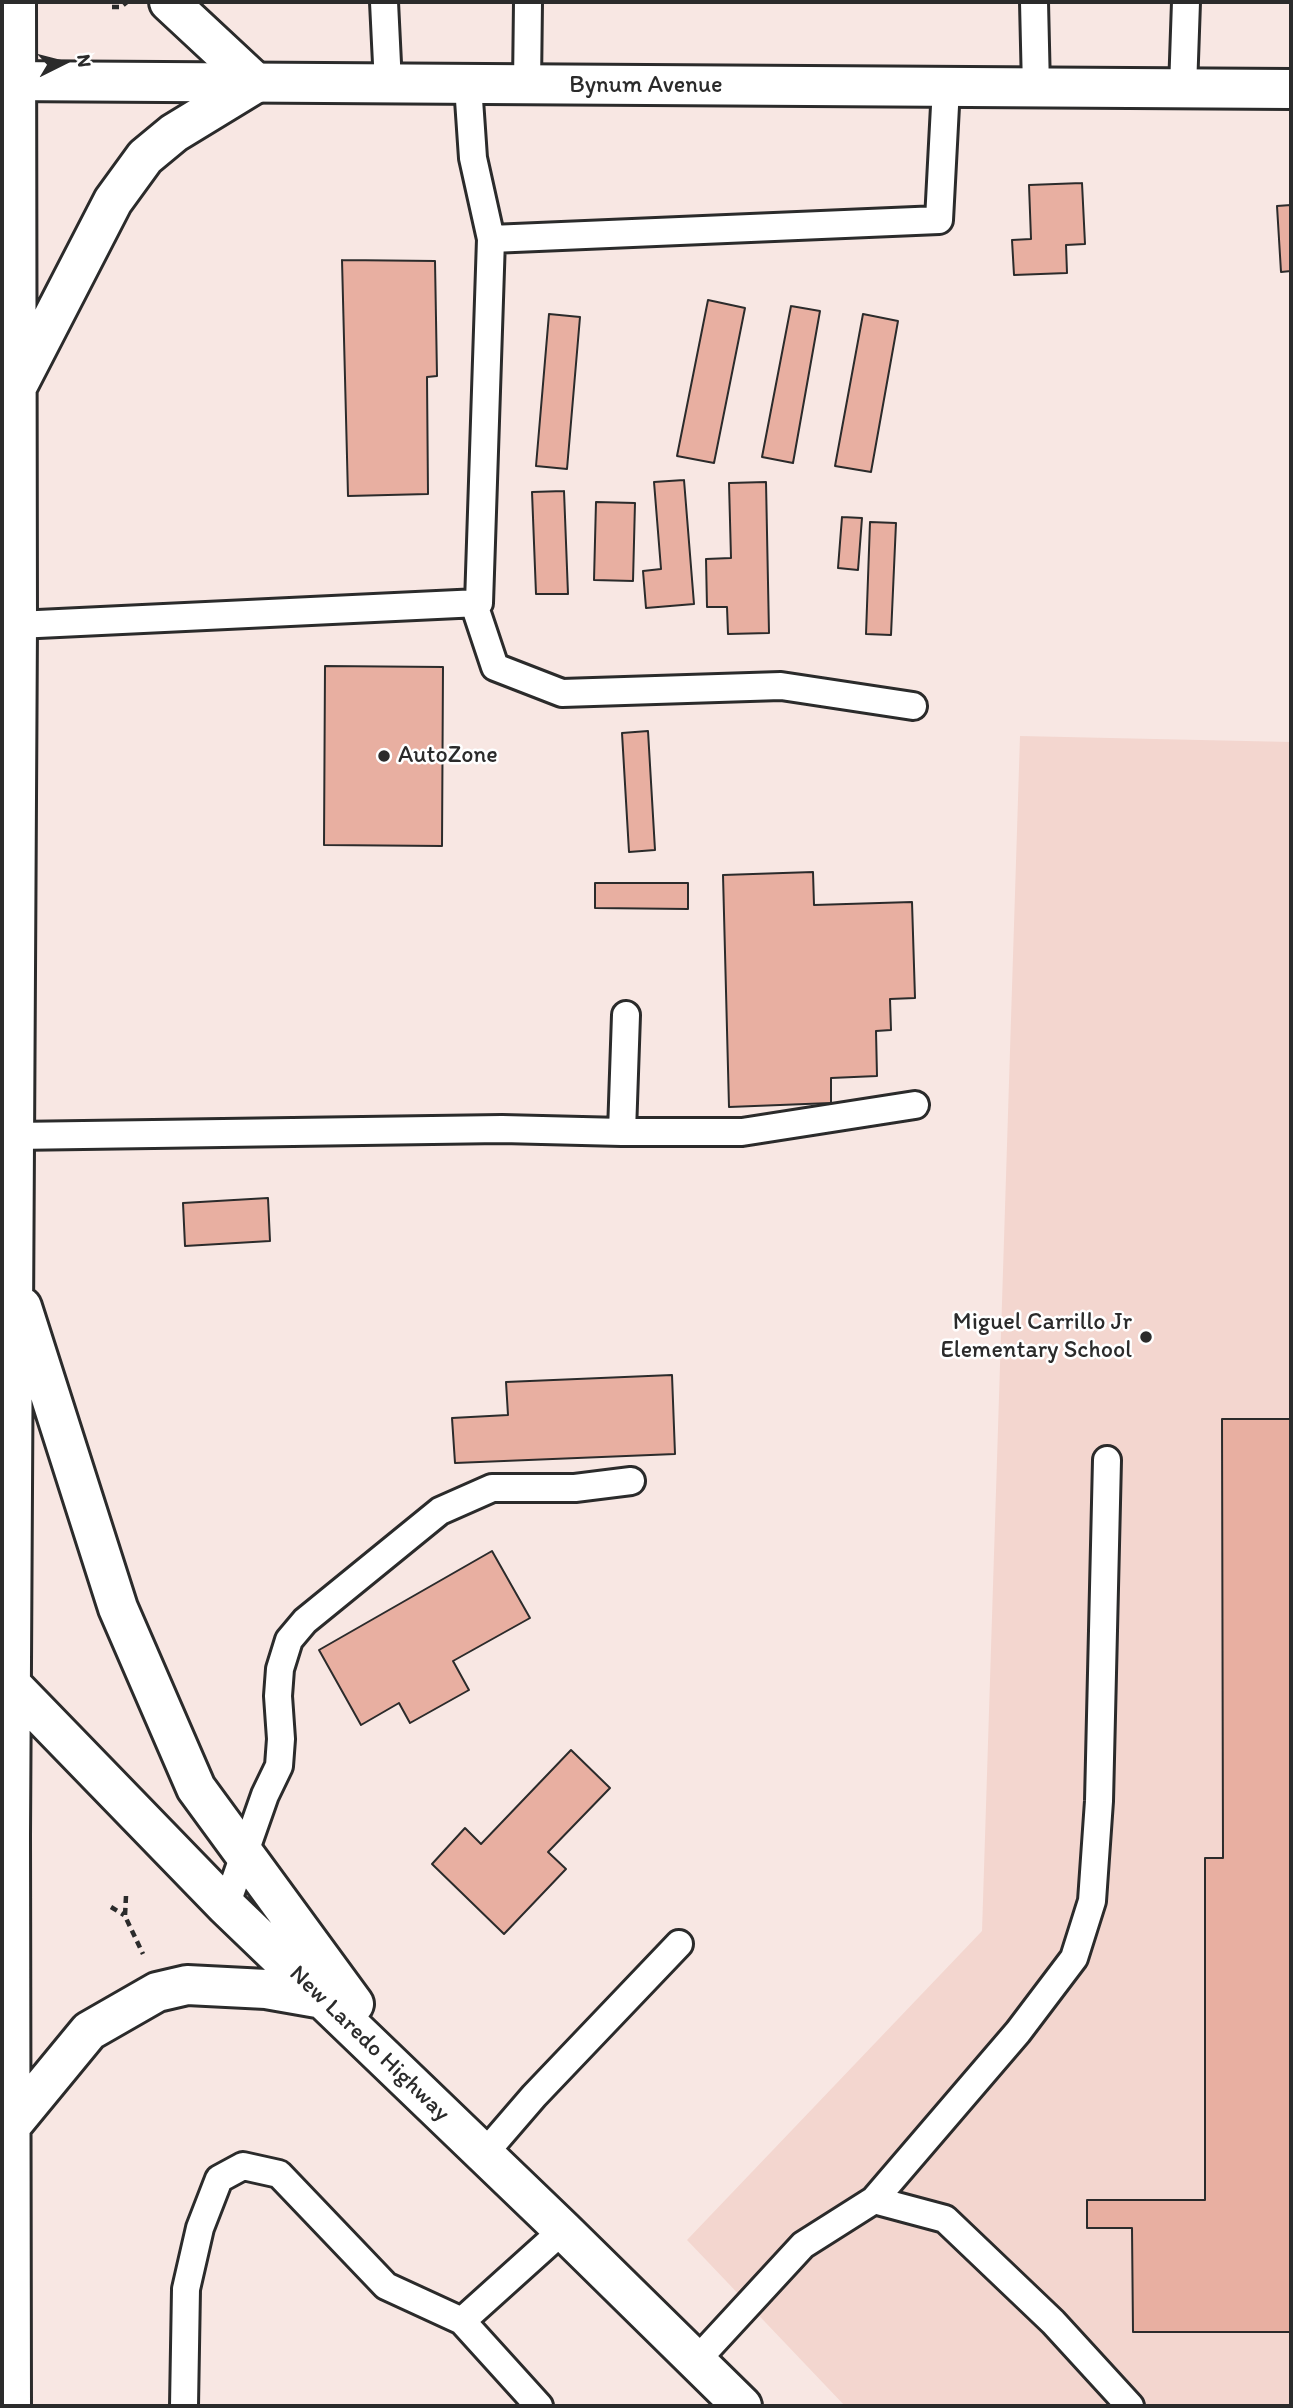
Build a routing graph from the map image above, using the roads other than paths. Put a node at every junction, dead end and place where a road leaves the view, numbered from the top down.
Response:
1 (16, 2) edge
2 (169, 2) edge
3 (384, 2) edge
4 (528, 2) edge
5 (1034, 2) edge
6 (1186, 2) edge
7 (9, 81) edge
8 (256, 83) junction
9 (388, 84) junction
10 (468, 85) junction
11 (527, 85) junction
12 (946, 87) junction
13 (1037, 88) junction
14 (1183, 89) junction
15 (1291, 89) edge
16 (491, 239) junction
17 (16, 388) junction
18 (474, 604) junction
19 (10, 626) edge
20 (913, 706) dead end
21 (626, 1015) dead end
22 (915, 1105) dead end
23 (622, 1132) junction
24 (14, 1136) junction
25 (12, 1273) junction
26 (6, 1344) edge
27 (1107, 1460) dead end
28 (631, 1481) dead end
29 (6, 1680) edge
30 (244, 1855) junction
31 (226, 1906) junction
32 (679, 1944) dead end
33 (6, 1970) edge
34 (323, 1999) junction
35 (6, 2024) edge
36 (420, 2093) junction
37 (10, 2127) junction
38 (484, 2154) junction
39 (874, 2200) junction
40 (6, 2230) edge
41 (563, 2230) junction
42 (6, 2288) edge
43 (462, 2321) junction
44 (696, 2361) junction
45 (11, 2406) edge
46 (184, 2406) edge
47 (538, 2406) edge
48 (742, 2406) edge
49 (1130, 2406) edge

1 - 7 main road
2 - 8 main road
3 - 9 lane
4 - 11 lane
5 - 13 lane
6 - 14 lane
7 - 8 main road, Bynum Avenue
7 - 17 main road
8 - 9 main road, Bynum Avenue
8 - 17 main road
9 - 10 main road, Bynum Avenue
10 - 11 main road, Bynum Avenue
10 - 16 lane
11 - 12 main road, Bynum Avenue
12 - 13 main road, Bynum Avenue
12 - 16 lane
13 - 14 main road, Bynum Avenue
14 - 15 main road, Bynum Avenue
16 - 18 lane
17 - 19 main road
18 - 19 lane
18 - 20 lane
19 - 24 main road
21 - 23 lane
22 - 23 lane
23 - 24 lane
24 - 25 main road
25 - 26 main road
25 - 30 main road
26 - 29 main road
27 - 39 lane
28 - 30 lane
29 - 31 main road, New Laredo Highway
29 - 33 main road
30 - 31 lane
30 - 36 main road
31 - 34 main road, New Laredo Highway
32 - 38 lane
33 - 35 main road
34 - 36 main road, New Laredo Highway
34 - 37 main road
35 - 37 main road
36 - 38 main road, New Laredo Highway
37 - 40 main road
38 - 41 main road, New Laredo Highway
39 - 44 lane
39 - 49 lane
40 - 42 main road
41 - 43 lane
41 - 44 main road, New Laredo Highway
42 - 45 main road
43 - 46 lane
43 - 47 lane
44 - 48 main road, New Laredo Highway

